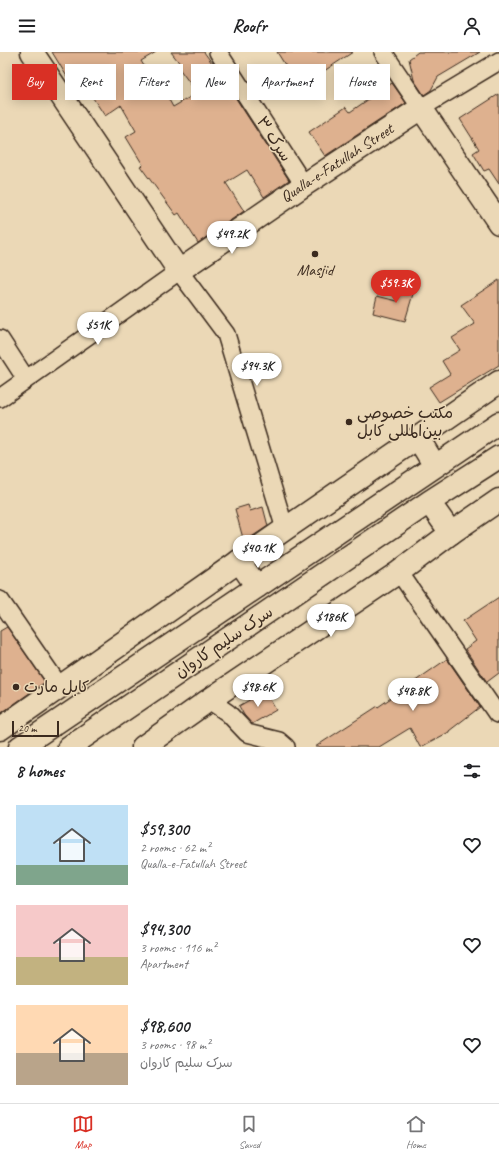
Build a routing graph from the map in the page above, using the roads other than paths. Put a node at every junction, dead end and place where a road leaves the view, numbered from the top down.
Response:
1 (32, 52) edge
2 (218, 52) edge
3 (383, 52) edge
4 (499, 61) edge
5 (421, 108) junction
6 (304, 185) junction
7 (499, 223) edge
8 (179, 270) junction
9 (0, 339) edge
10 (26, 379) junction
11 (499, 382) edge
12 (0, 398) edge
13 (499, 423) edge
14 (418, 438) junction
15 (499, 458) edge
16 (435, 466) junction
17 (499, 500) edge
18 (429, 502) junction
19 (285, 529) junction
20 (451, 533) junction
21 (239, 562) junction
22 (399, 572) junction
23 (257, 587) junction
24 (0, 600) edge
25 (60, 687) junction
26 (209, 700) junction
27 (497, 714) dead end
28 (0, 729) edge
29 (20, 747) edge
30 (69, 747) edge
31 (143, 747) edge
32 (286, 747) edge

1 - 8 street
2 - 6 street, سرک ۳
3 - 5 street
4 - 5 street
5 - 6 street, Qualla-e-Fatullah Street
5 - 7 street
6 - 8 street, Qualla-e-Fatullah Street
8 - 10 street
8 - 19 street
9 - 10 street
10 - 12 street
11 - 14 street
13 - 16 street
14 - 16 street
14 - 19 street
15 - 18 street, سرک سلیم کاروان
16 - 23 street
17 - 20 street
18 - 20 street
18 - 30 street, سرک سلیم کاروان
19 - 21 street
20 - 22 street
21 - 23 street
21 - 25 street
22 - 26 street
22 - 27 street
23 - 29 street
24 - 25 street
25 - 28 street
26 - 31 street
26 - 32 street

